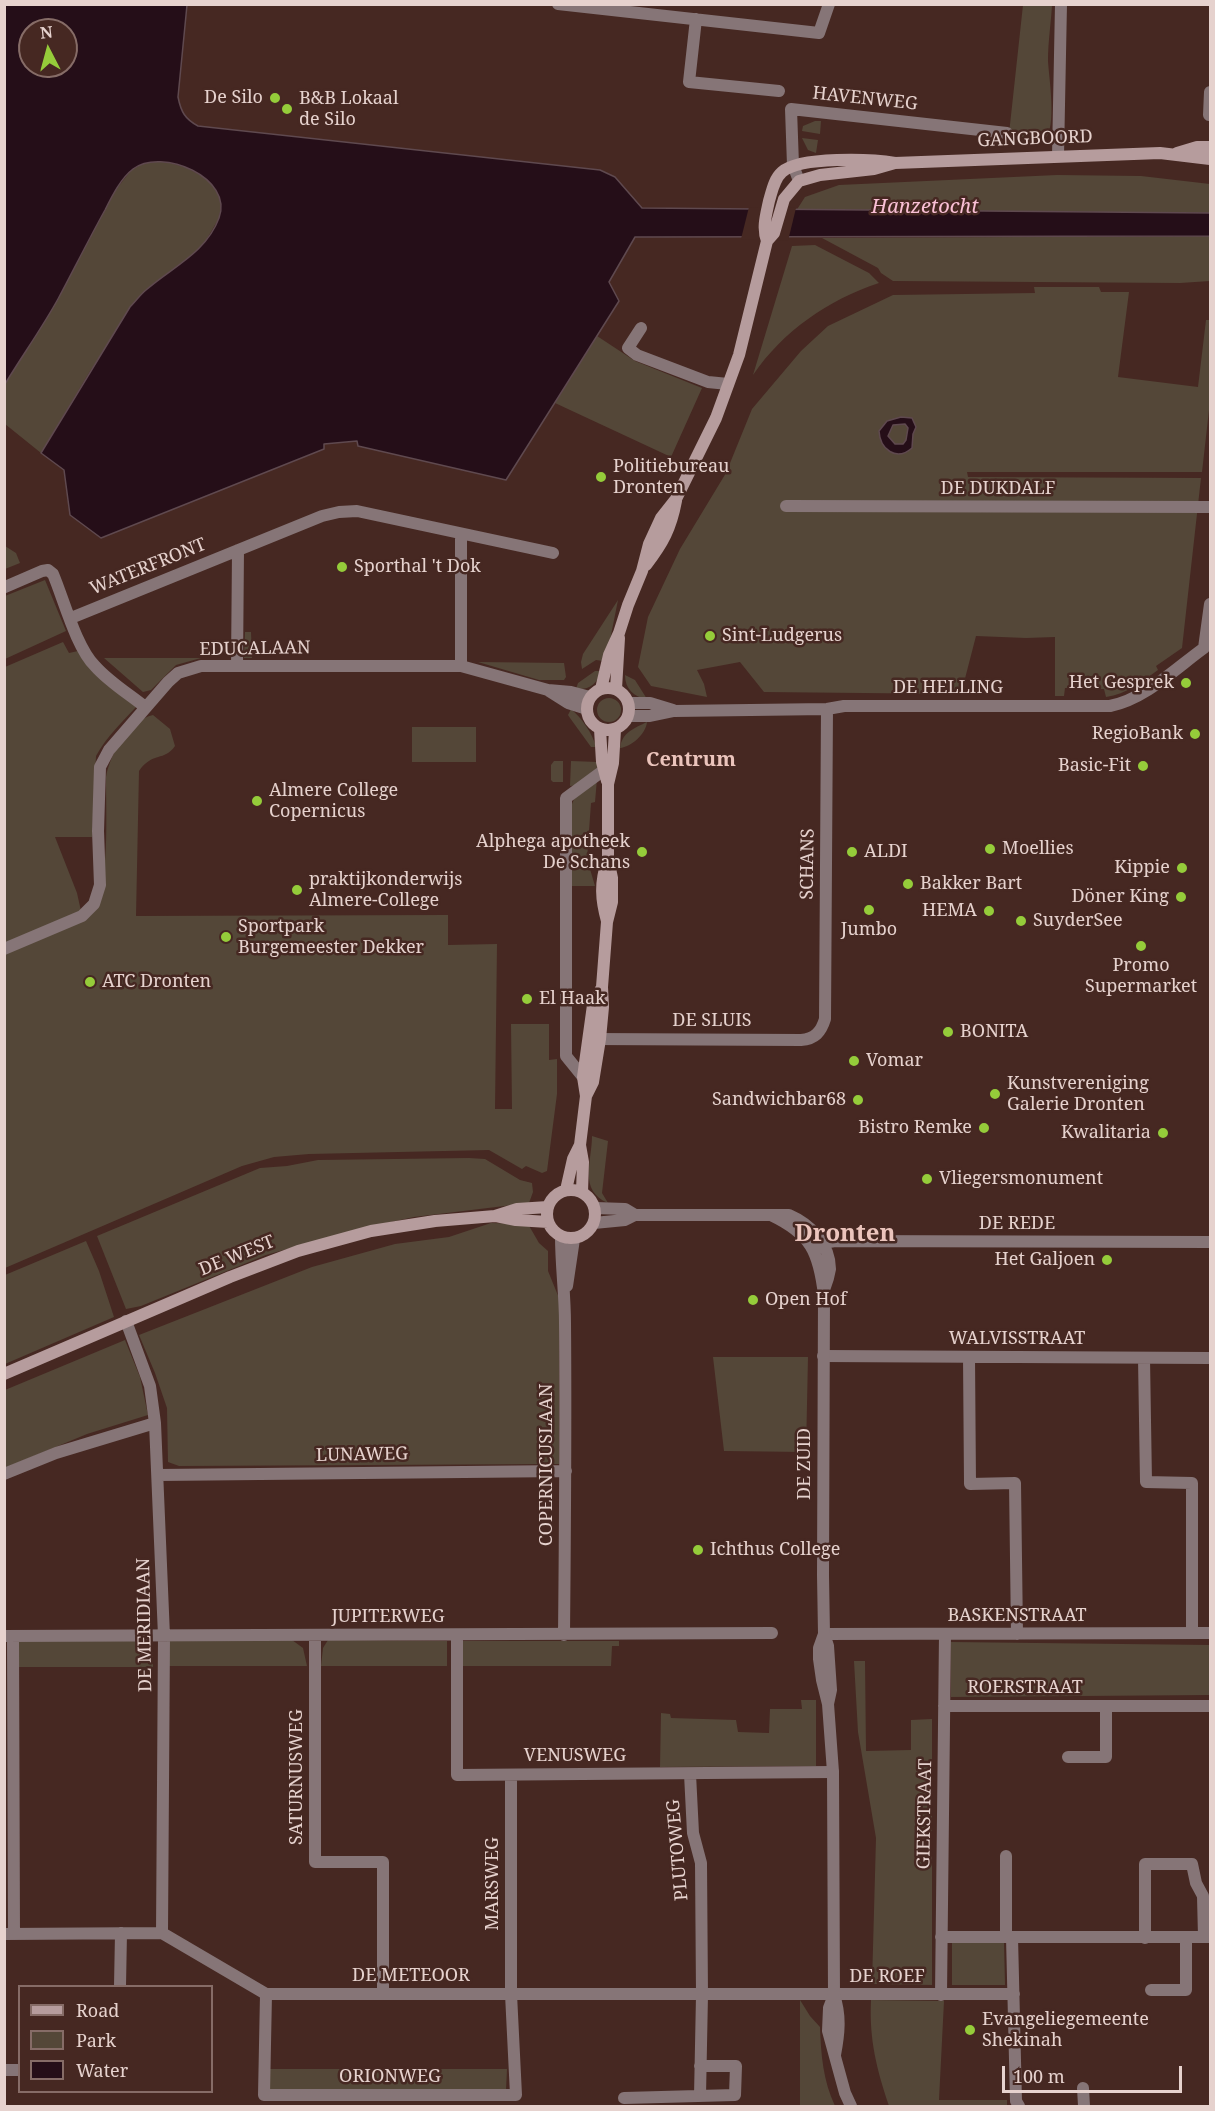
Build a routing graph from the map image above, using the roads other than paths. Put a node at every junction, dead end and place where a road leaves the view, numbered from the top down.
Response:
1 (558, 4) edge
2 (829, 4) edge
3 (1061, 4) edge
4 (696, 20) junction
5 (780, 91) dead end
6 (1210, 92) edge
7 (1209, 115) edge
8 (1007, 133) dead end
9 (1210, 147) edge
10 (1175, 153) junction
11 (1058, 156) junction
12 (1210, 159) edge
13 (896, 163) junction
14 (793, 165) junction
15 (799, 181) junction
16 (767, 242) junction
17 (640, 328) dead end
18 (728, 384) junction
19 (786, 506) dead end
20 (1210, 507) edge
21 (461, 535) junction
22 (238, 550) junction
23 (553, 553) dead end
24 (6, 587) edge
25 (1210, 604) edge
26 (71, 618) junction
27 (620, 633) junction
28 (1207, 649) edge
29 (237, 666) junction
30 (461, 666) junction
31 (601, 689) junction
32 (616, 689) junction
33 (589, 703) junction
34 (629, 703) junction
35 (145, 707) junction
36 (827, 709) junction
37 (674, 711) junction
38 (629, 716) junction
39 (600, 729) junction
40 (615, 730) junction
41 (604, 770) junction
42 (608, 784) junction
43 (4, 949) edge
44 (825, 1020) joint
45 (594, 1039) junction
46 (583, 1077) junction
47 (586, 1096) junction
48 (580, 1145) junction
49 (566, 1190) junction
50 (582, 1192) junction
51 (548, 1207) junction
52 (595, 1208) junction
53 (636, 1215) junction
54 (771, 1215) junction
55 (495, 1216) junction
56 (548, 1222) junction
57 (594, 1223) junction
58 (568, 1238) junction
59 (829, 1242) junction
60 (1210, 1242) edge
61 (824, 1295) junction
62 (126, 1321) junction
63 (822, 1356) junction
64 (969, 1357) junction
65 (1144, 1358) junction
66 (1210, 1358) edge
67 (4, 1374) edge
68 (155, 1423) junction
69 (566, 1471) junction
70 (4, 1474) edge
71 (159, 1475) junction
72 (772, 1633) dead end
73 (1192, 1633) junction
74 (1210, 1633) edge
75 (824, 1634) junction
76 (945, 1634) junction
77 (1017, 1634) junction
78 (315, 1635) junction
79 (457, 1635) junction
80 (564, 1635) junction
81 (8, 1636) edge
82 (164, 1636) junction
83 (944, 1706) junction
84 (1106, 1706) junction
85 (1210, 1706) edge
86 (1068, 1757) dead end
87 (833, 1772) junction
88 (690, 1774) junction
89 (511, 1775) junction
90 (9, 1810) edge
91 (1006, 1856) dead end
92 (121, 1933) junction
93 (162, 1933) junction
94 (9, 1934) edge
95 (941, 1937) junction
96 (1009, 1937) junction
97 (1207, 1937) edge
98 (1145, 1938) junction
99 (1186, 1938) junction
100 (120, 1985) edge
101 (1151, 1990) dead end
102 (266, 1994) junction
103 (383, 1994) junction
104 (511, 1994) junction
105 (1014, 1994) junction
106 (702, 1995) junction
107 (834, 1995) junction
108 (941, 1995) junction
109 (700, 2066) junction
110 (1083, 2088) dead end
111 (700, 2096) junction
112 (624, 2098) dead end
113 (851, 2106) edge
114 (1019, 2106) edge
115 (1084, 2106) edge

1 - 4 street
2 - 4 street
3 - 11 street
4 - 5 street
6 - 7 street
8 - 14 street, HAVENWEG
9 - 10 main road, GANGBOORD
10 - 11 main road, GANGBOORD
10 - 12 main road, GANGBOORD
11 - 13 main road, GANGBOORD
13 - 14 main road, GANGBOORD
13 - 15 main road, GANGBOORD
14 - 15 street, HAVENWEG
14 - 16 main road
15 - 16 main road
16 - 18 main road
17 - 18 street
18 - 27 main road
19 - 20 street, DE DUKDALF
21 - 22 street, WATERFRONT
21 - 23 street, WATERFRONT
21 - 30 street
22 - 26 street, WATERFRONT
22 - 29 street
24 - 26 street
25 - 28 street
26 - 35 street
27 - 31 main road
27 - 32 main road
28 - 36 street, DE HELLING
29 - 30 street, EDUCALAAN
29 - 35 street, EDUCALAAN
30 - 33 street, EDUCALAAN
31 - 32 main road
31 - 33 main road
32 - 34 main road
33 - 39 main road
34 - 37 street, DE HELLING
34 - 38 main road
35 - 43 street, EDUCALAAN
36 - 37 street, DE HELLING
36 - 44 street, SCHANS
37 - 38 street, DE HELLING
38 - 40 main road
39 - 40 main road
39 - 41 main road
40 - 42 main road
41 - 42 main road
41 - 46 street
42 - 45 main road
44 - 45 street, DE SLUIS
45 - 46 main road
45 - 47 main road
46 - 47 main road
47 - 48 main road
48 - 49 main road
48 - 50 main road
49 - 50 main road
49 - 51 main road
50 - 52 main road
51 - 55 main road, DE WEST
51 - 56 main road
52 - 53 street
52 - 57 main road
53 - 54 street
53 - 57 street
54 - 59 street
54 - 61 street, DE ZUID
55 - 56 main road, DE WEST
55 - 62 main road, DE WEST
56 - 58 main road
57 - 58 main road
58 - 69 street, COPERNICUSLAAN
59 - 60 street, DE REDE
59 - 61 street, DE ZUID
61 - 63 street, DE ZUID
62 - 67 main road, DE WEST
62 - 68 street, DE MERIDIAAN
63 - 64 street, WALVISSTRAAT
63 - 75 street, DE ZUID
64 - 65 street, WALVISSTRAAT
64 - 77 street
65 - 66 street, WALVISSTRAAT
65 - 73 street
68 - 70 street
68 - 71 street, DE MERIDIAAN
69 - 71 street, LUNAWEG
69 - 80 street, COPERNICUSLAAN
71 - 82 street, DE MERIDIAAN
72 - 80 street, JUPITERWEG
73 - 74 street, BASKENSTRAAT
73 - 77 street, BASKENSTRAAT
75 - 76 street, BASKENSTRAAT
75 - 87 street, DE ZUID
76 - 77 street, BASKENSTRAAT
76 - 83 street, GIEKSTRAAT
78 - 79 street, JUPITERWEG
78 - 82 street, JUPITERWEG
78 - 103 street, SATURNUSWEG
79 - 80 street, JUPITERWEG
79 - 89 street, VENUSWEG
81 - 82 street, JUPITERWEG
81 - 90 street
82 - 93 street, DE MERIDIAAN
83 - 84 street, ROERSTRAAT
83 - 95 street, GIEKSTRAAT
84 - 85 street, ROERSTRAAT
84 - 86 street, ROERSTRAAT
87 - 88 street, VENUSWEG
87 - 107 street, DE ZUID
88 - 89 street, VENUSWEG
88 - 106 street, PLUTOWEG
89 - 104 street, MARSWEG
90 - 94 street
91 - 96 street
92 - 93 street
92 - 94 street
92 - 100 street
93 - 102 street
95 - 96 street
95 - 108 street, GIEKSTRAAT
96 - 98 street
96 - 105 street
97 - 98 street
97 - 99 street
98 - 99 street
99 - 101 street
102 - 103 street, DE METEOOR
102 - 104 street, ORIONWEG
103 - 104 street, DE METEOOR
104 - 106 street, DE METEOOR
105 - 108 street
105 - 114 street
106 - 107 street, DE METEOOR
106 - 109 street, PLUTOWEG
107 - 108 street, DE ROEF
107 - 113 street, DE ZUID
109 - 111 street, PLUTOWEG
109 - 111 street
110 - 115 street
111 - 112 street

